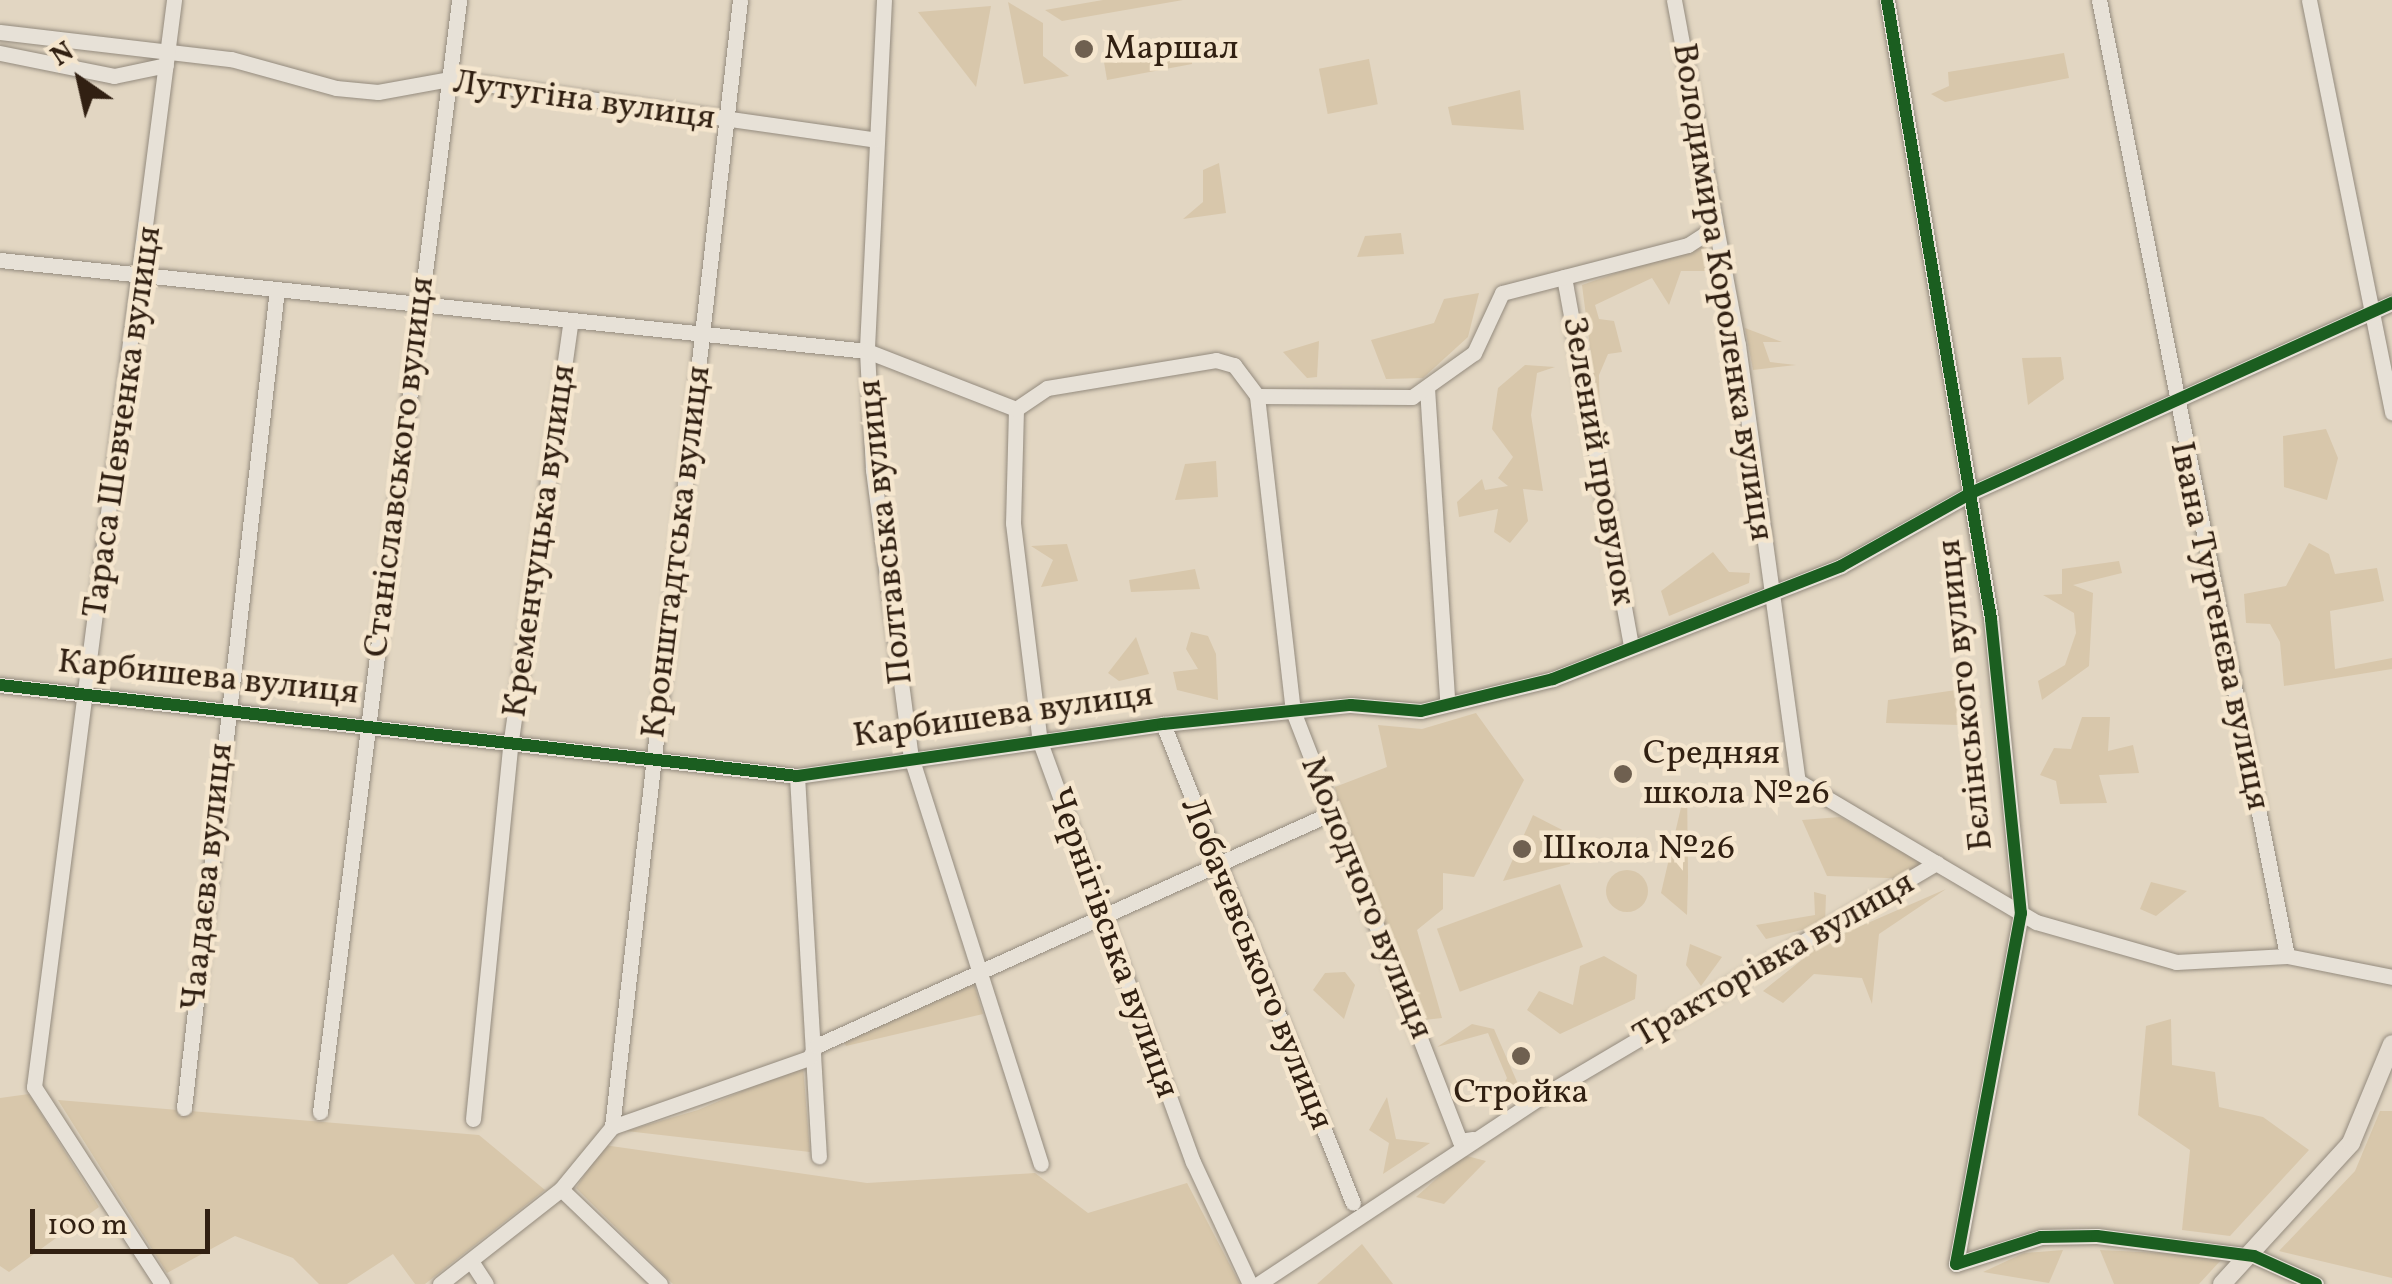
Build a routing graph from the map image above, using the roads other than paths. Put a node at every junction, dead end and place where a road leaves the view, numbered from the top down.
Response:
1 (174, 0) edge
2 (459, 0) edge
3 (740, 0) edge
4 (884, 0) edge
5 (1674, 0) edge
6 (1887, 0) edge
7 (2099, 0) edge
8 (2309, 0) edge
9 (0, 32) edge
10 (0, 52) edge
11 (166, 57) junction
12 (448, 79) junction
13 (724, 120) junction
14 (876, 140) junction
15 (1716, 227) junction
16 (0, 260) edge
17 (145, 272) junction
18 (1564, 278) junction
19 (277, 289) junction
20 (417, 303) junction
21 (2392, 303) edge
22 (2371, 314) junction
23 (571, 321) junction
24 (701, 341) junction
25 (867, 351) junction
26 (1427, 388) junction
27 (1257, 396) junction
28 (2178, 403) junction
29 (1016, 409) junction
30 (2392, 413) edge
31 (1972, 492) junction
32 (1771, 586) junction
33 (1631, 645) junction
34 (0, 685) edge
35 (86, 696) junction
36 (1447, 700) junction
37 (226, 705) junction
38 (1293, 711) junction
39 (1162, 724) junction
40 (370, 726) junction
41 (1040, 742) junction
42 (510, 747) junction
43 (911, 756) junction
44 (652, 763) junction
45 (797, 776) junction
46 (1329, 814) junction
47 (1211, 862) junction
48 (1936, 863) junction
49 (2021, 913) junction
50 (1102, 916) junction
51 (2287, 956) junction
52 (984, 967) junction
53 (2392, 977) edge
54 (2392, 1044) edge
55 (810, 1058) junction
56 (184, 1108) dead end
57 (320, 1112) dead end
58 (473, 1119) dead end
59 (612, 1127) junction
60 (1477, 1138) junction
61 (819, 1156) dead end
62 (1041, 1164) dead end
63 (561, 1189) junction
64 (1353, 1203) dead end
65 (2254, 1256) junction
66 (471, 1262) junction
67 (162, 1284) edge
68 (440, 1284) edge
69 (486, 1284) edge
70 (660, 1284) edge
71 (1250, 1284) edge
72 (1258, 1284) edge
73 (2222, 1284) edge
74 (2316, 1284) edge

1 - 11 street, Тараса Шевченка вулиця
2 - 12 street, Станіславського вулиця
3 - 13 street, Кронштадтська вулиця
4 - 14 street, Полтавська вулиця
5 - 15 street, Володимира Короленка вулиця
6 - 31 street, Бєлінського вулиця
7 - 28 street, Івана Тургенєва вулиця
8 - 22 street
9 - 11 street, Лутугіна вулиця
10 - 11 street, Лутугіна вулиця
11 - 12 street, Лутугіна вулиця
11 - 17 street, Тараса Шевченка вулиця
12 - 13 street, Лутугіна вулиця
12 - 20 street, Станіславського вулиця
13 - 14 street, Лутугіна вулиця
13 - 24 street, Кронштадтська вулиця
14 - 25 street, Полтавська вулиця
15 - 18 street
15 - 32 street, Володимира Короленка вулиця
16 - 17 street
17 - 19 street
17 - 35 street, Тараса Шевченка вулиця
18 - 26 street
18 - 33 street, Зелений провулок
19 - 20 street
19 - 37 street, Чаадаєва вулиця
20 - 23 street
20 - 40 street, Станіславського вулиця
21 - 22 street, Карбишева вулиця
22 - 28 street, Карбишева вулиця
22 - 30 street
23 - 24 street
23 - 42 street, Кременчуцька вулиця
24 - 25 street
24 - 44 street, Кронштадтська вулиця
25 - 29 street
25 - 43 street, Полтавська вулиця
26 - 27 street
26 - 36 street
27 - 29 street
27 - 38 street, Молодчого вулиця
28 - 31 street, Карбишева вулиця
28 - 51 street, Івана Тургенєва вулиця
29 - 41 street, Чернігівська вулиця
31 - 32 street, Карбишева вулиця
31 - 49 street, Бєлінського вулиця
32 - 33 street, Карбишева вулиця
32 - 48 street, Володимира Короленка вулиця
33 - 36 street, Карбишева вулиця
34 - 35 street, Карбишева вулиця
35 - 37 street, Карбишева вулиця
35 - 67 street, Тараса Шевченка вулиця
36 - 38 street, Карбишева вулиця
37 - 40 street, Карбишева вулиця
37 - 56 street, Чаадаєва вулиця
38 - 39 street, Карбишева вулиця
38 - 46 street, Молодчого вулиця
39 - 41 street, Карбишева вулиця
39 - 47 street, Лобачевського вулиця
40 - 42 street, Карбишева вулиця
40 - 57 street, Станіславського вулиця
41 - 43 street, Карбишева вулиця
41 - 50 street, Чернігівська вулиця
42 - 44 street, Карбишева вулиця
42 - 58 street, Кременчуцька вулиця
43 - 45 street, Карбишева вулиця
43 - 52 street, Полтавська вулиця
44 - 45 street, Карбишева вулиця
44 - 59 street, Кронштадтська вулиця
45 - 55 street
46 - 47 street
46 - 60 street, Молодчого вулиця
47 - 50 street
47 - 64 street, Лобачевського вулиця
48 - 49 street, Тракторівка вулиця
48 - 60 street, Тракторівка вулиця
49 - 51 street, Тракторівка вулиця
49 - 65 street, Бєлінського вулиця
50 - 52 street
50 - 71 street, Чернігівська вулиця
51 - 53 street, Тракторівка вулиця
52 - 55 street
52 - 62 street, Полтавська вулиця
54 - 65 main road
55 - 59 street
55 - 61 street
59 - 63 street
60 - 72 street, Тракторівка вулиця
63 - 66 street
63 - 70 street
65 - 73 main road
65 - 74 street
66 - 68 street
66 - 69 street

